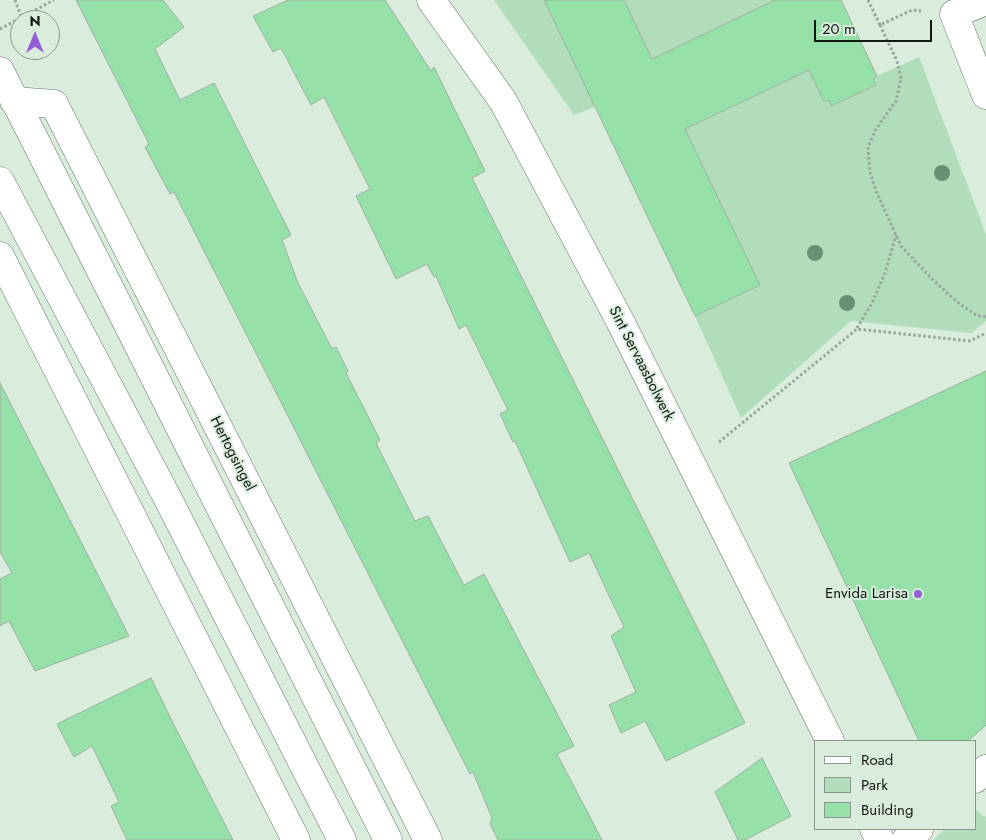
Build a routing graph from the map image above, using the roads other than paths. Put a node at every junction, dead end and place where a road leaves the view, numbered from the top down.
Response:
1 (431, 0) edge
2 (986, 1) edge
3 (0, 71) edge
4 (986, 95) edge
5 (14, 102) junction
6 (0, 181) edge
7 (0, 256) edge
8 (830, 740) edge
9 (986, 769) edge
10 (976, 778) edge
11 (918, 830) edge
12 (296, 840) edge
13 (342, 840) edge
14 (388, 840) edge
15 (428, 840) edge
16 (906, 840) edge

1 - 8 street, Sint Servaasbolwerk
2 - 4 street
3 - 5 street
5 - 14 street
5 - 15 street, Hertogsingel
6 - 13 street
7 - 12 street
9 - 10 street
11 - 16 street

